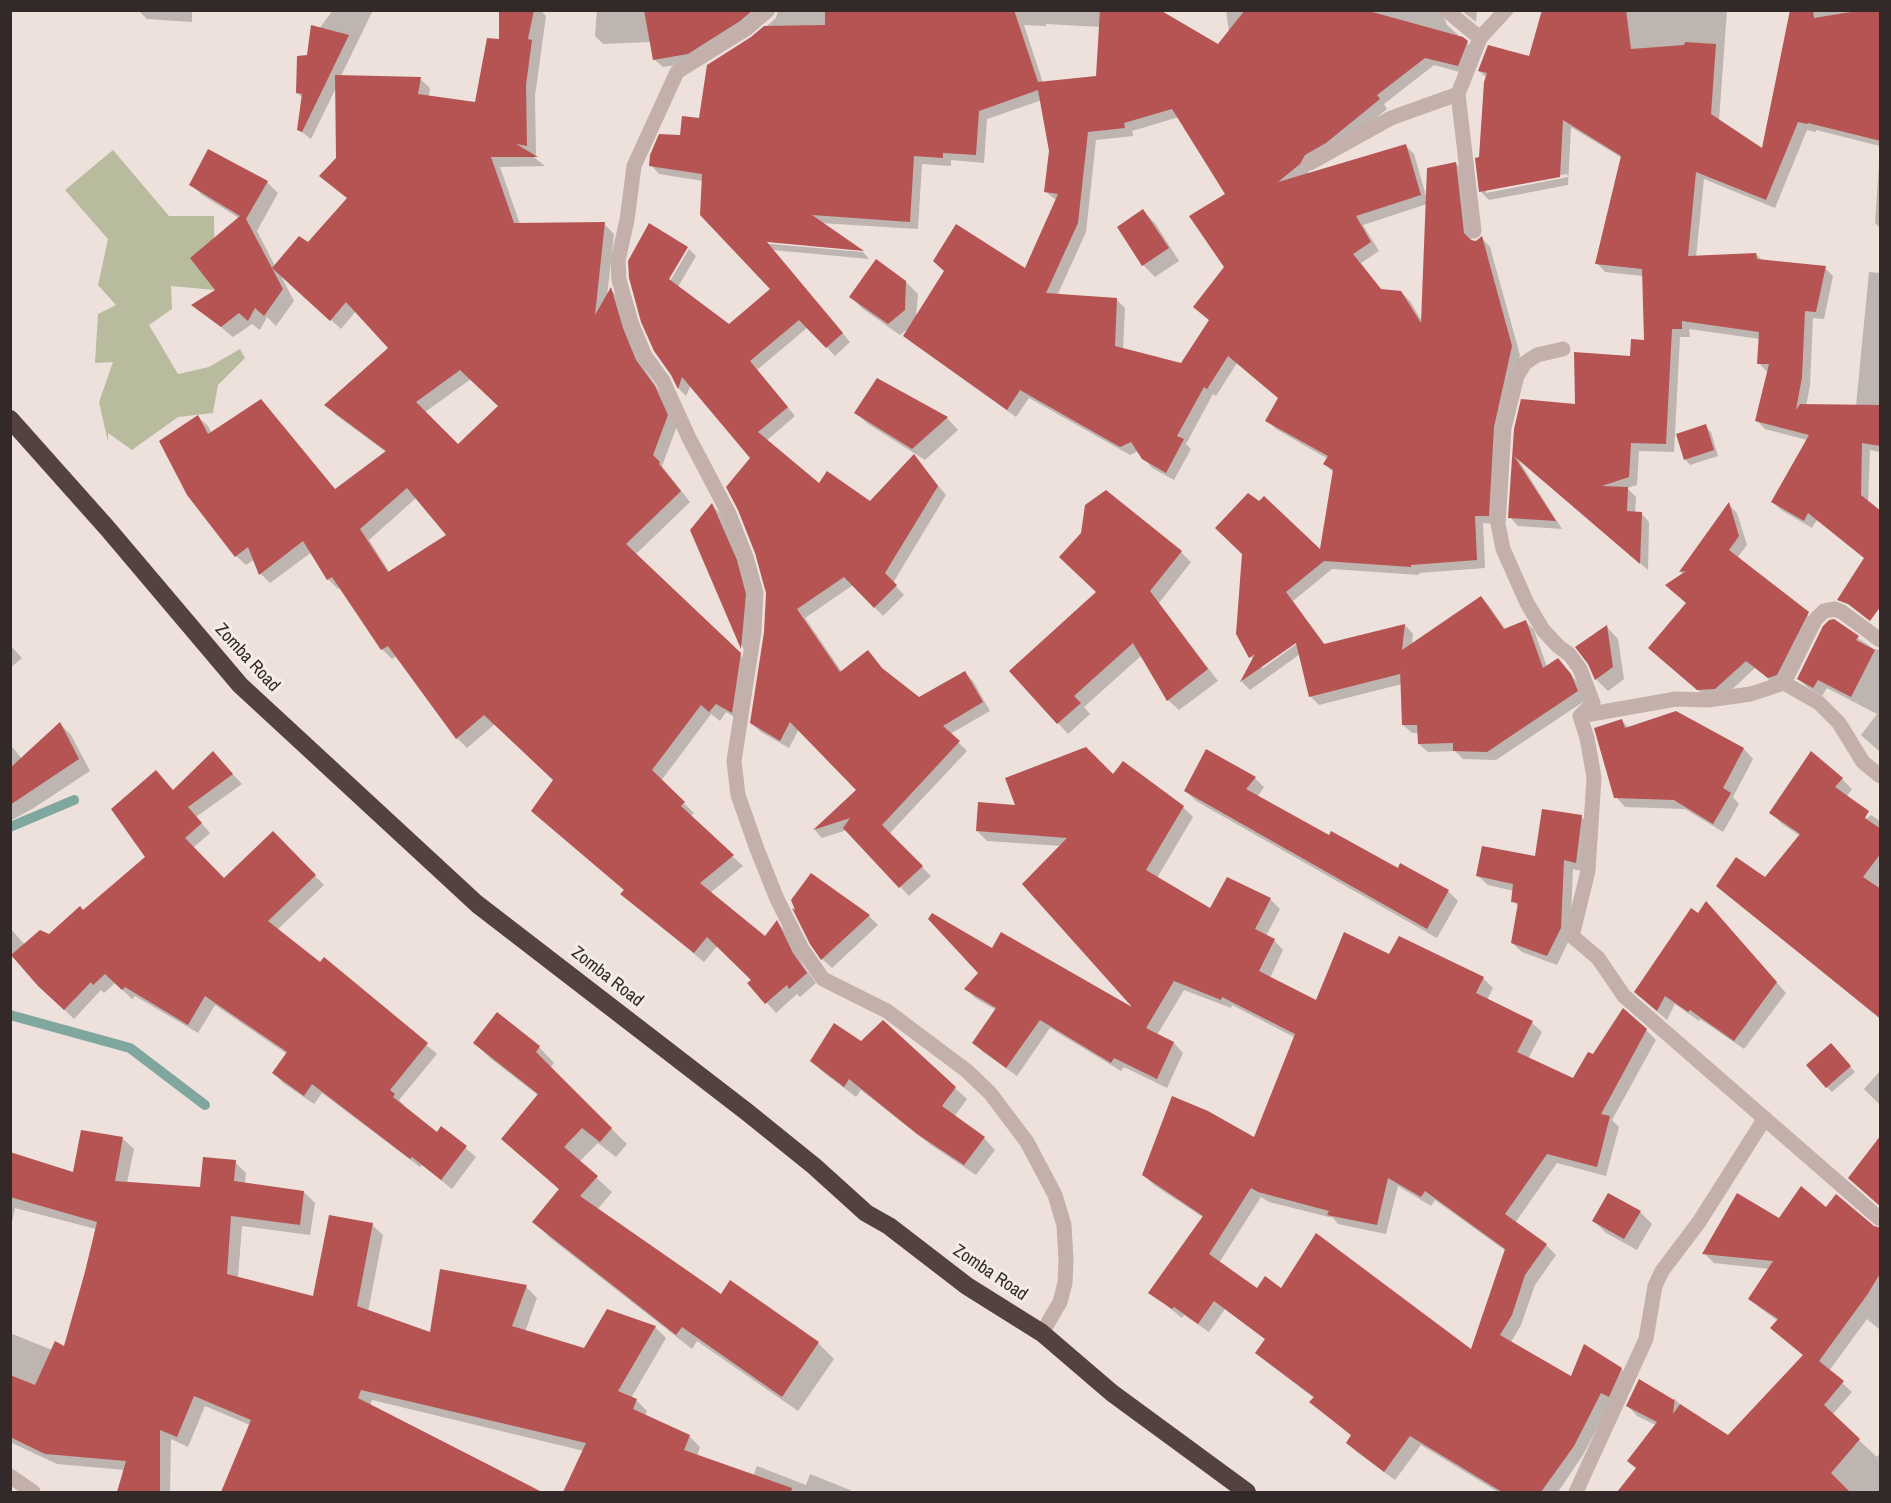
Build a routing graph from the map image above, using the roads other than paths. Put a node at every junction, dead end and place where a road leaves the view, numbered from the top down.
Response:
1 (768, 10) edge
2 (1446, 10) edge
3 (1506, 10) edge
4 (1480, 39) junction
5 (1458, 94) junction
6 (1310, 163) dead end
7 (1474, 231) dead end
8 (1563, 349) dead end
9 (10, 419) edge
10 (1881, 640) edge
11 (1784, 683) junction
12 (1580, 716) junction
13 (1881, 776) edge
14 (1765, 1118) junction
15 (1881, 1220) edge
16 (1042, 1333) junction
17 (10, 1476) edge
18 (33, 1492) edge
19 (1246, 1492) edge
20 (1576, 1492) edge

1 - 16 street
2 - 4 street
3 - 4 street
4 - 5 street
5 - 6 street
5 - 7 street
8 - 12 street
9 - 16 highway, Zomba Road
10 - 11 street
11 - 12 street
11 - 13 street
12 - 14 street
14 - 15 street
14 - 20 street
16 - 19 highway, Zomba Road
17 - 18 street

